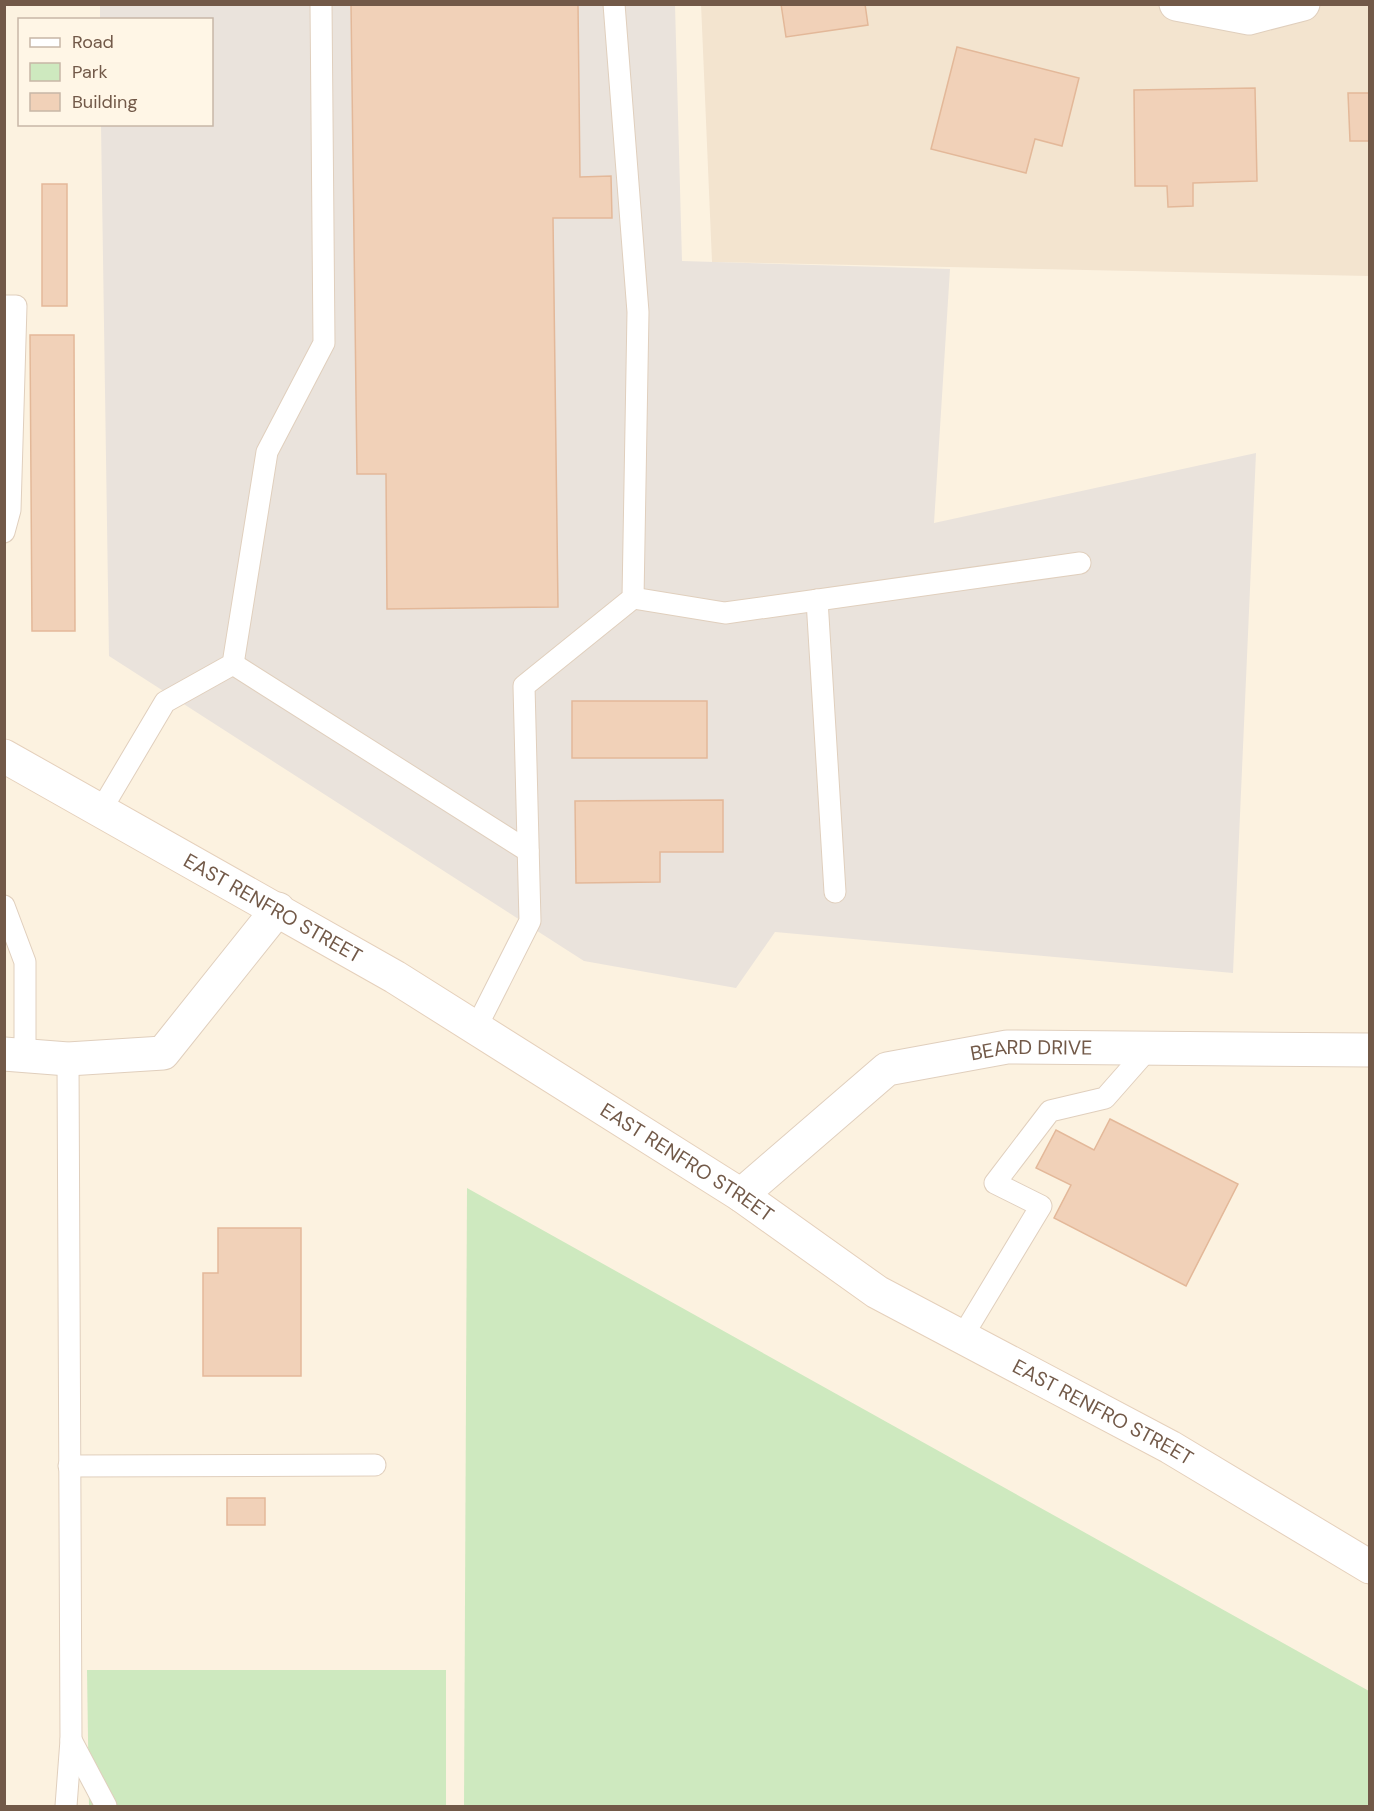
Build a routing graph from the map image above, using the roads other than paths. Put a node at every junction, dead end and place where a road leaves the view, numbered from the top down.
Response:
1 (321, 4) edge
2 (614, 4) edge
3 (1176, 4) edge
4 (1303, 4) edge
5 (4, 306) edge
6 (4, 532) edge
7 (1080, 563) dead end
8 (633, 598) junction
9 (817, 600) junction
10 (233, 664) junction
11 (4, 756) edge
12 (101, 810) junction
13 (528, 851) junction
14 (835, 892) dead end
15 (4, 906) edge
16 (278, 909) junction
17 (476, 1028) junction
18 (1149, 1048) junction
19 (1370, 1050) edge
20 (15, 1055) edge
21 (68, 1059) junction
22 (741, 1195) junction
23 (962, 1337) junction
24 (375, 1465) dead end
25 (69, 1466) junction
26 (1370, 1567) edge
27 (70, 1740) junction
28 (66, 1806) edge
29 (106, 1806) edge

1 - 10 lane
2 - 8 lane
3 - 4 main road
5 - 6 lane
7 - 9 lane
8 - 9 lane
8 - 13 lane
9 - 14 lane
10 - 12 lane
10 - 13 lane
11 - 12 main road, EAST RENFRO STREET
12 - 16 main road, EAST RENFRO STREET
13 - 17 lane
15 - 20 lane
16 - 17 main road, EAST RENFRO STREET
16 - 21 main road
17 - 22 main road, EAST RENFRO STREET
18 - 19 main road, BEARD DRIVE
18 - 22 main road, BEARD DRIVE
18 - 23 lane
20 - 21 main road
21 - 25 lane
22 - 23 main road, EAST RENFRO STREET
23 - 26 main road, EAST RENFRO STREET
24 - 25 lane
25 - 27 lane
27 - 28 lane
27 - 29 lane

